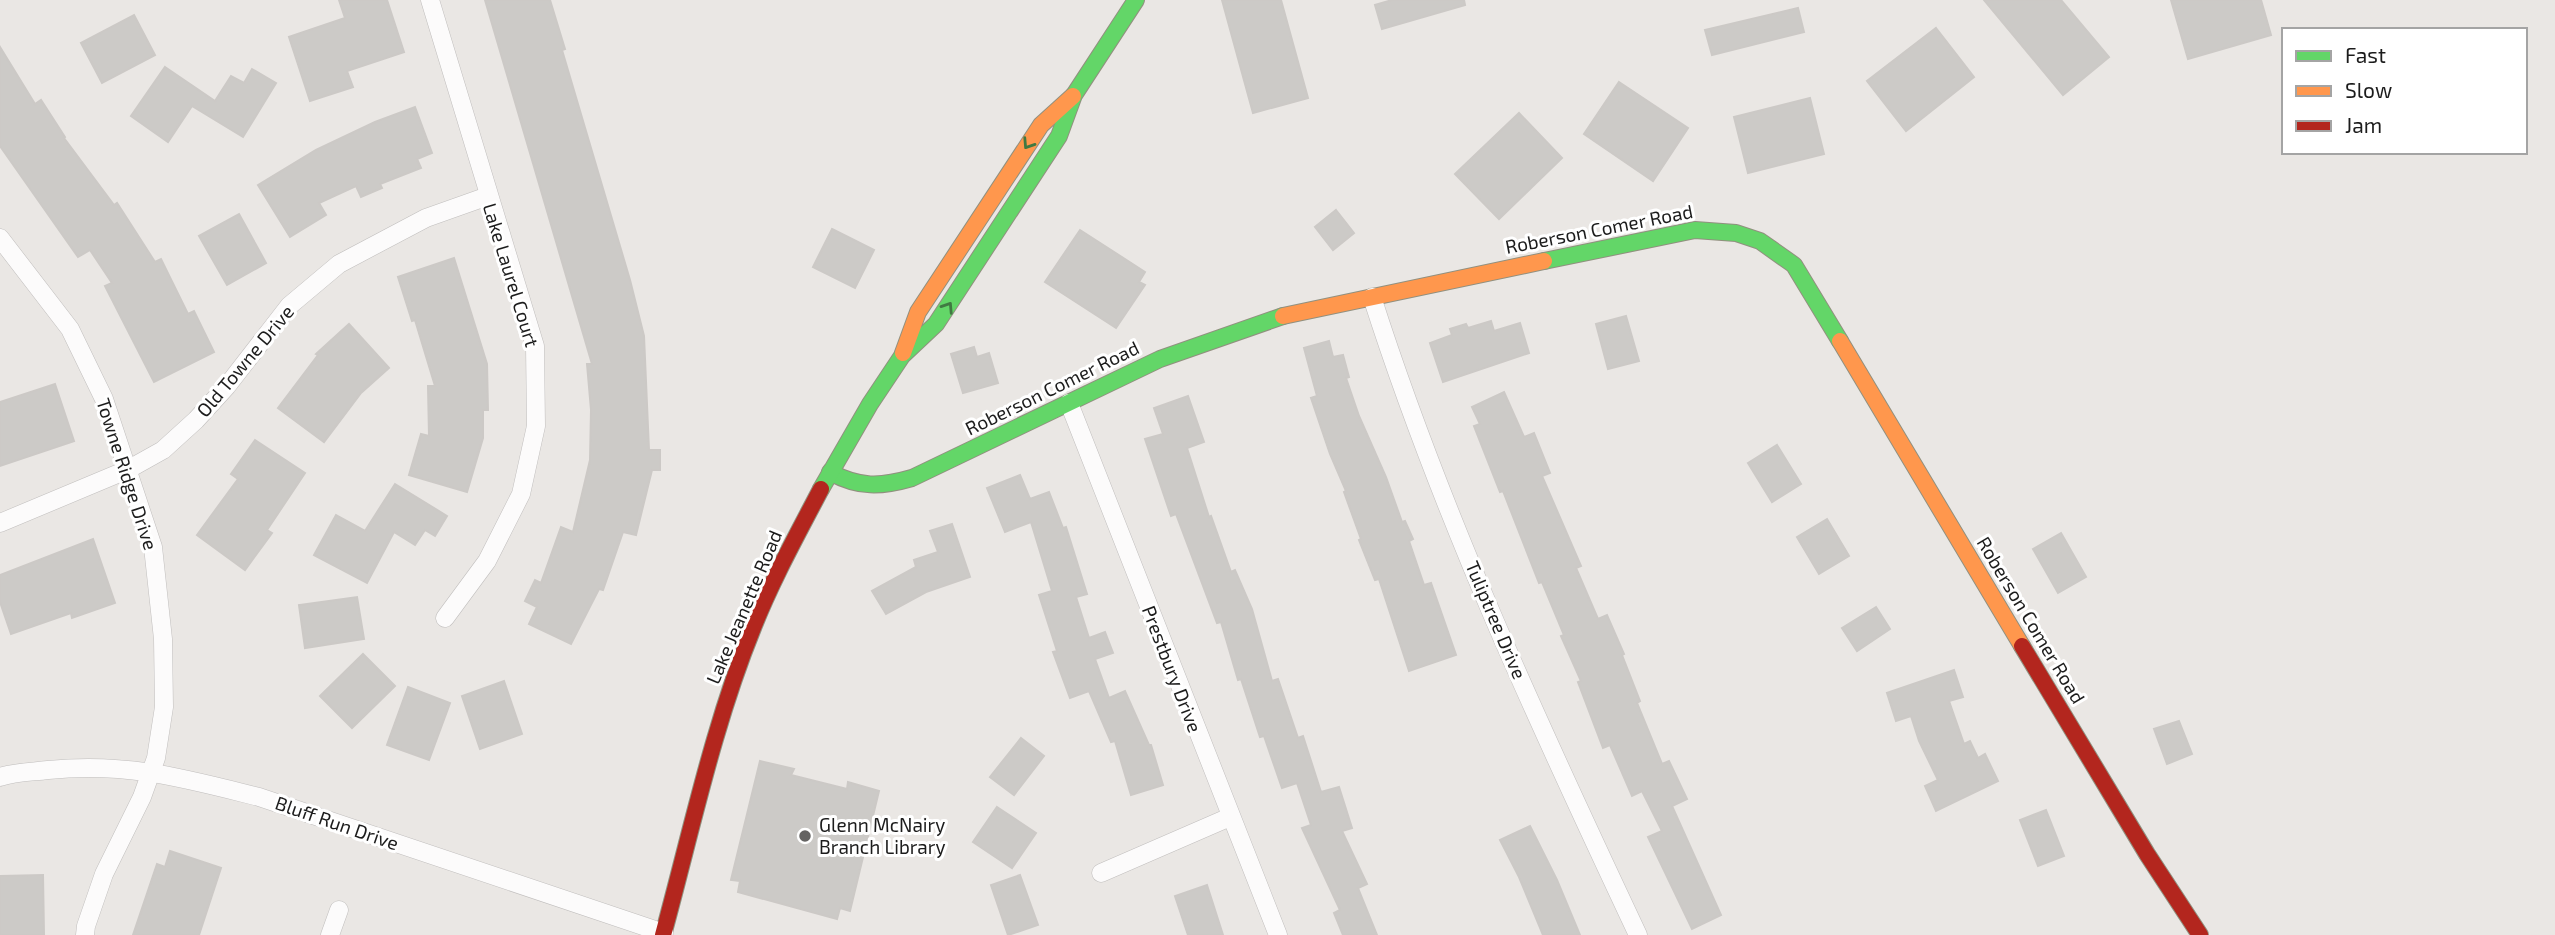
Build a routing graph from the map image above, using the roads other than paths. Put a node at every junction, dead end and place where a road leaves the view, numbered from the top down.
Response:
1 (430, 0) edge
2 (1136, 0) edge
3 (488, 196) junction
4 (0, 238) edge
5 (1372, 297) junction
6 (1069, 403) junction
7 (129, 469) junction
8 (830, 472) junction
9 (0, 523) edge
10 (445, 618) dead end
11 (152, 771) junction
12 (0, 777) edge
13 (1230, 817) junction
14 (1101, 873) dead end
15 (339, 911) dead end
16 (664, 934) edge
17 (85, 935) edge
18 (330, 935) edge
19 (1278, 935) edge
20 (1638, 935) edge
21 (2200, 935) edge

1 - 3 street, Lake Laurel Court
2 - 8 street, Lake Jeanette Road
3 - 7 street, Old Towne Drive
3 - 10 street, Lake Laurel Court
4 - 7 street, Towne Ridge Drive
5 - 6 street, Roberson Comer Road
5 - 20 street, Tuliptree Drive
5 - 21 street, Roberson Comer Road
6 - 8 street, Roberson Comer Road
6 - 13 street, Prestbury Drive
7 - 9 street, Old Towne Drive
7 - 11 street, Towne Ridge Drive
8 - 16 street, Lake Jeanette Road
11 - 12 street, Bluff Run Drive
11 - 16 street, Bluff Run Drive
11 - 17 street, Towne Ridge Drive
13 - 14 street
13 - 19 street, Prestbury Drive
15 - 18 street

